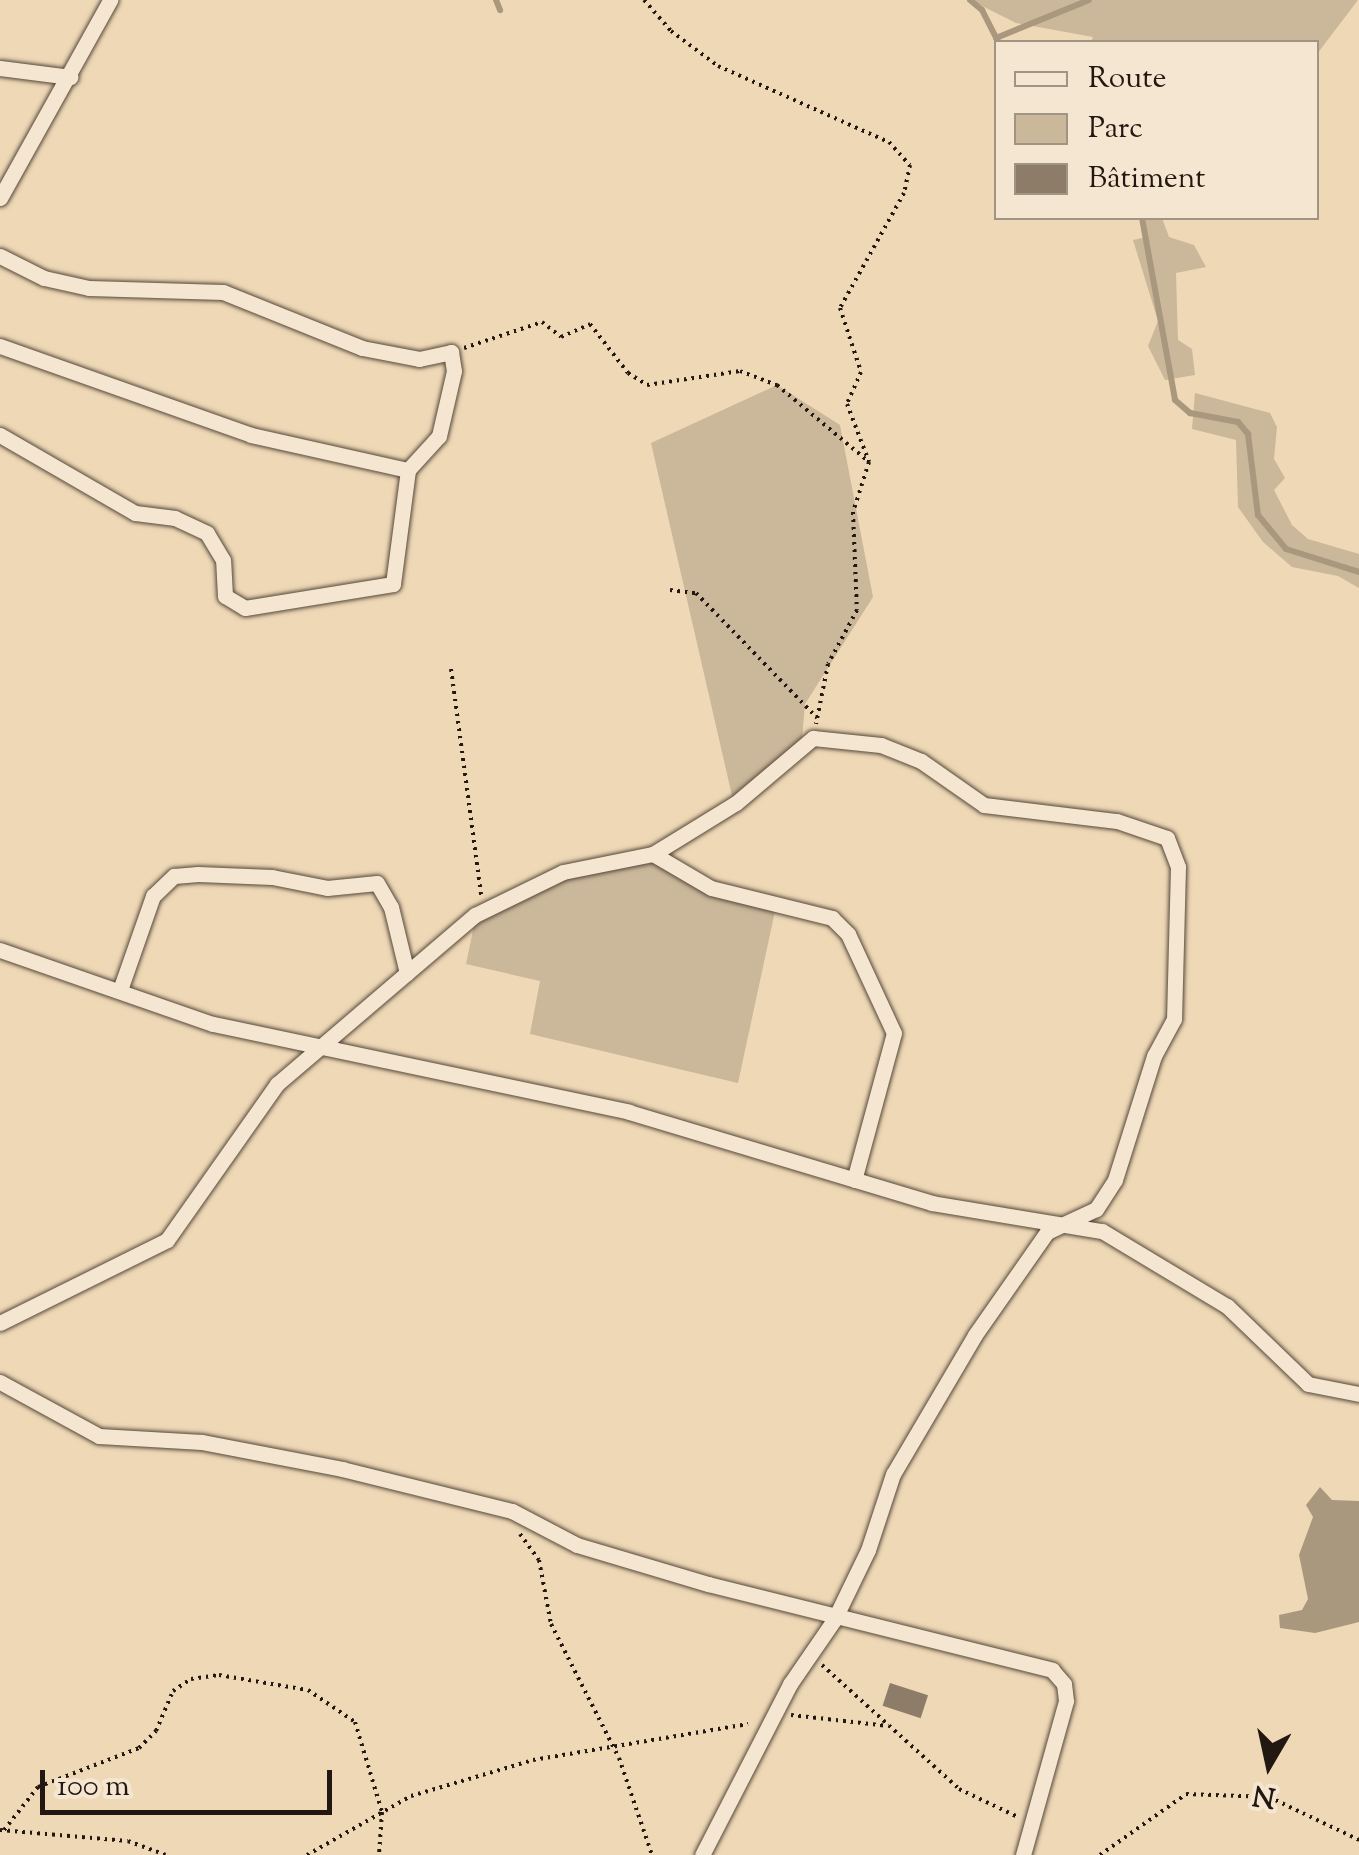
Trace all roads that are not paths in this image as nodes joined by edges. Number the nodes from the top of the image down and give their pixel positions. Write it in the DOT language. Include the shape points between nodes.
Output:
graph roads {
  1 [pos="110,0"];
  2 [pos="0,68"];
  3 [pos="70,78"];
  4 [pos="0,198"];
  5 [pos="0,256"];
  6 [pos="0,346"];
  7 [pos="0,435"];
  8 [pos="408,470"];
  9 [pos="653,854"];
  10 [pos="0,950"];
  11 [pos="406,973"];
  12 [pos="120,990"];
  13 [pos="321,1047"];
  14 [pos="854,1180"];
  15 [pos="1064,1222"];
  16 [pos="0,1322"];
  17 [pos="0,1382"];
  18 [pos="1359,1394"];
  19 [pos="834,1620"];
  20 [pos="702,1855"];
  21 [pos="1023,1855"];
  1 -- 3 [label="street"];
  2 -- 3 [label="street"];
  3 -- 4 [label="street"];
  5 -- 8 [label="street" via="44,278 89,288 222,292 308,332 409,358 451,352 445,421"];
  6 -- 8 [label="street" via="251,435"];
  7 -- 8 [label="street" via="136,513 175,518 208,534 224,560 224,596 246,608 393,584"];
  9 -- 11 [label="street" via="564,872 483,910"];
  9 -- 14 [label="street" via="711,888 778,901 842,924 894,1033"];
  9 -- 15 [label="street" via="736,803 813,738 881,745 920,761 984,806 1117,820 1154,831 1174,846 1179,886 1171,1029 1154,1056 1106,1197 1086,1217"];
  10 -- 12 [label="street"];
  11 -- 12 [label="street" via="391,907 377,883 327,888 272,877 198,874 174,876 153,896"];
  11 -- 13 [label="street"];
  12 -- 13 [label="street" via="213,1024"];
  13 -- 14 [label="street" via="629,1112"];
  13 -- 16 [label="street" via="277,1084 167,1240"];
  14 -- 15 [label="street" via="932,1203"];
  15 -- 18 [label="street" via="1136,1246 1186,1278 1228,1306 1308,1384"];
  15 -- 19 [label="street" via="1035,1247 893,1474 868,1550"];
  17 -- 19 [label="street" via="99,1436 202,1442 512,1511 577,1545"];
  19 -- 20 [label="street" via="773,1715"];
  19 -- 21 [label="street" via="1052,1670 1064,1684 1066,1701"];
}
